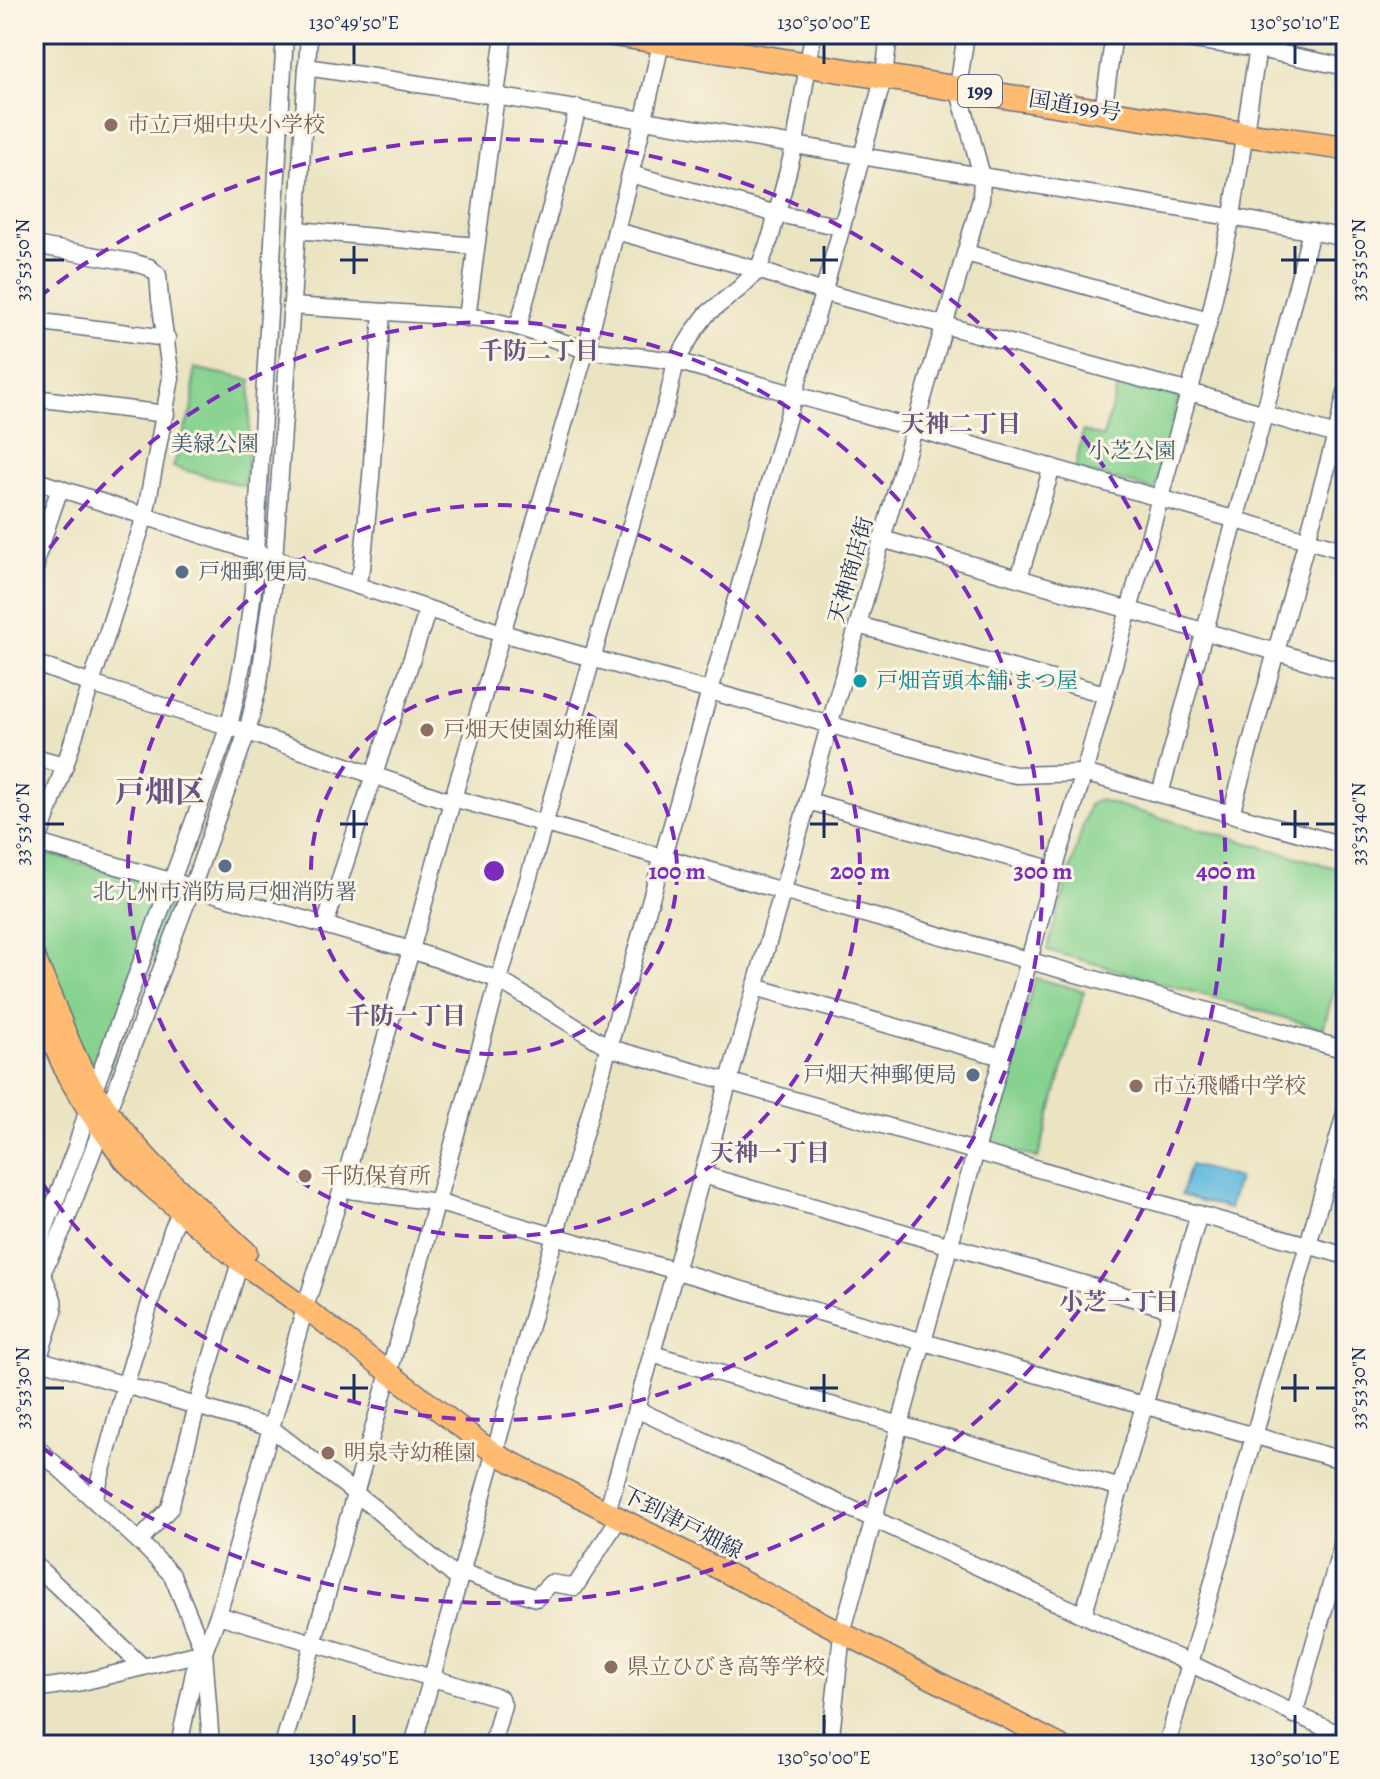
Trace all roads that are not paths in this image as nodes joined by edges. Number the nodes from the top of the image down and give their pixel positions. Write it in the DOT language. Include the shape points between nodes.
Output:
graph roads {
  1 [pos="285,34"];
  2 [pos="309,34"];
  3 [pos="504,34"];
  4 [pos="614,34"];
  5 [pos="813,34"];
  6 [pos="889,34"];
  7 [pos="966,34"];
  8 [pos="1114,34"];
  9 [pos="1150,34"];
  10 [pos="662,38"];
  11 [pos="1259,41"];
  12 [pos="807,65"];
  13 [pos="306,67"];
  14 [pos="1346,67"];
  15 [pos="884,76"];
  16 [pos="958,88"];
  17 [pos="496,95"];
  18 [pos="578,108"];
  19 [pos="1103,111"];
  20 [pos="644,119"];
  21 [pos="1244,134"];
  22 [pos="795,144"];
  23 [pos="1346,148"];
  24 [pos="862,156"];
  25 [pos="630,174"];
  26 [pos="982,176"];
  27 [pos="777,214"];
  28 [pos="1232,216"];
  29 [pos="842,227"];
  30 [pos="297,230"];
  31 [pos="616,231"];
  32 [pos="1311,231"];
  33 [pos="1346,238"];
  34 [pos="34,245"];
  35 [pos="476,246"];
  36 [pos="966,253"];
  37 [pos="758,270"];
  38 [pos="823,292"];
  39 [pos="291,306"];
  40 [pos="382,312"];
  41 [pos="467,318"];
  42 [pos="1209,320"];
  43 [pos="34,321"];
  44 [pos="944,326"];
  45 [pos="518,327"];
  46 [pos="167,338"];
  47 [pos="586,350"];
  48 [pos="676,361"];
  49 [pos="1190,392"];
  50 [pos="1346,393"];
  51 [pos="794,394"];
  52 [pos="34,398"];
  53 [pos="166,414"];
  54 [pos="1264,415"];
  55 [pos="914,428"];
  56 [pos="1341,437"];
  57 [pos="1052,467"];
  58 [pos="34,480"];
  59 [pos="60,488"];
  60 [pos="1160,498"];
  61 [pos="145,516"];
  62 [pos="1235,519"];
  63 [pos="882,539"];
  64 [pos="1307,540"];
  65 [pos="1346,551"];
  66 [pos="255,552"];
  67 [pos="36,555"];
  68 [pos="273,558"];
  69 [pos="1019,578"];
  70 [pos="34,580"];
  71 [pos="356,584"];
  72 [pos="428,609"];
  73 [pos="1129,609"];
  74 [pos="858,625"];
  75 [pos="1204,631"];
  76 [pos="502,633"];
  77 [pos="1275,652"];
  78 [pos="592,658"];
  79 [pos="34,663"];
  80 [pos="1346,672"];
  81 [pos="91,684"];
  82 [pos="711,691"];
  83 [pos="1105,694"];
  84 [pos="830,725"];
  85 [pos="229,726"];
  86 [pos="247,732"];
  87 [pos="34,757"];
  88 [pos="65,765"];
  89 [pos="1084,773"];
  90 [pos="374,775"];
  91 [pos="1160,794"];
  92 [pos="452,800"];
  93 [pos="808,801"];
  94 [pos="1231,814"];
  95 [pos="545,824"];
  96 [pos="36,842"];
  97 [pos="1346,846"];
  98 [pos="663,858"];
  99 [pos="1054,870"];
  100 [pos="171,882"];
  101 [pos="192,888"];
  102 [pos="783,891"];
  103 [pos="325,925"];
  104 [pos="411,950"];
  105 [pos="34,956"];
  106 [pos="1029,961"];
  107 [pos="499,980"];
  108 [pos="755,987"];
  109 [pos="36,1007"];
  110 [pos="610,1048"];
  111 [pos="1346,1050"];
  112 [pos="1002,1057"];
  113 [pos="729,1082"];
  114 [pos="94,1090"];
  115 [pos="1346,1110"];
  116 [pos="99,1116"];
  117 [pos="976,1151"];
  118 [pos="703,1175"];
  119 [pos="342,1189"];
  120 [pos="436,1202"];
  121 [pos="180,1212"];
  122 [pos="1199,1214"];
  123 [pos="555,1236"];
  124 [pos="1308,1245"];
  125 [pos="949,1246"];
  126 [pos="1346,1256"];
  127 [pos="34,1257"];
  128 [pos="240,1262"];
  129 [pos="675,1271"];
  130 [pos="38,1279"];
  131 [pos="305,1308"];
  132 [pos="1171,1309"];
  133 [pos="923,1341"];
  134 [pos="652,1354"];
  135 [pos="35,1363"];
  136 [pos="389,1373"];
  137 [pos="125,1386"];
  138 [pos="1143,1405"];
  139 [pos="197,1406"];
  140 [pos="636,1409"];
  141 [pos="900,1425"];
  142 [pos="271,1428"];
  143 [pos="1256,1436"];
  144 [pos="34,1445"];
  145 [pos="494,1453"];
  146 [pos="1346,1461"];
  147 [pos="1121,1488"];
  148 [pos="355,1494"];
  149 [pos="94,1500"];
  150 [pos="613,1515"];
  151 [pos="873,1520"];
  152 [pos="1346,1531"];
  153 [pos="139,1541"];
  154 [pos="34,1564"];
  155 [pos="460,1576"];
  156 [pos="218,1615"];
  157 [pos="1083,1615"];
  158 [pos="842,1633"];
  159 [pos="313,1644"];
  160 [pos="204,1652"];
  161 [pos="1191,1664"];
  162 [pos="143,1667"];
  163 [pos="432,1678"];
  164 [pos="34,1689"];
  165 [pos="1294,1715"];
  166 [pos="1346,1737"];
  167 [pos="179,1745"];
  168 [pos="211,1745"];
  169 [pos="283,1745"];
  170 [pos="413,1745"];
  171 [pos="492,1745"];
  172 [pos="830,1745"];
  173 [pos="1060,1745"];
  174 [pos="1167,1745"];
  1 -- 66 [label="street"];
  2 -- 13 [label="street"];
  3 -- 17 [label="street"];
  4 -- 10 [label="highway, 国道199号 / 199"];
  5 -- 12 [label="street"];
  6 -- 15 [label="street"];
  7 -- 16 [label="street"];
  8 -- 19 [label="street"];
  9 -- 11 [label="street"];
  10 -- 12 [label="highway, 国道199号 / 199"];
  10 -- 20 [label="street"];
  11 -- 14 [label="street"];
  11 -- 21 [label="street"];
  12 -- 15 [label="highway, 国道199号 / 199"];
  12 -- 22 [label="street"];
  13 -- 17 [label="street"];
  13 -- 30 [label="street"];
  15 -- 16 [label="highway, 国道199号 / 199"];
  15 -- 24 [label="street"];
  16 -- 19 [label="highway, 国道199号 / 199"];
  16 -- 26 [label="street"];
  17 -- 18 [label="street"];
  17 -- 35 [label="street"];
  18 -- 20 [label="street"];
  18 -- 45 [label="street"];
  19 -- 21 [label="highway, 国道199号 / 199"];
  20 -- 22 [label="street"];
  20 -- 25 [label="street"];
  21 -- 23 [label="highway, 国道199号 / 199"];
  21 -- 28 [label="street"];
  22 -- 24 [label="street"];
  22 -- 27 [label="street"];
  24 -- 26 [label="street"];
  24 -- 29 [label="street"];
  25 -- 27 [label="street"];
  25 -- 31 [label="street"];
  26 -- 28 [label="street"];
  26 -- 36 [label="street, 天神商店街"];
  27 -- 29 [label="street"];
  27 -- 37 [label="street"];
  28 -- 32 [label="street"];
  28 -- 42 [label="street"];
  29 -- 38 [label="street"];
  30 -- 35 [label="street"];
  30 -- 39 [label="street"];
  31 -- 37 [label="street"];
  31 -- 47 [label="street"];
  32 -- 33 [label="street"];
  32 -- 54 [label="street"];
  34 -- 46 [label="street" via="149,267 158,275"];
  35 -- 41 [label="street"];
  36 -- 42 [label="street"];
  36 -- 44 [label="street, 天神商店街"];
  37 -- 38 [label="street"];
  37 -- 48 [label="street" via="707,314"];
  38 -- 44 [label="street"];
  38 -- 51 [label="street"];
  39 -- 40 [label="street"];
  39 -- 68 [label="street"];
  40 -- 41 [label="street"];
  40 -- 71 [label="street" via="371,477"];
  41 -- 45 [label="street"];
  42 -- 49 [label="street"];
  43 -- 46 [label="street"];
  44 -- 49 [label="street"];
  44 -- 55 [label="street, 天神商店街"];
  45 -- 47 [label="street"];
  46 -- 53 [label="street" via="171,378"];
  47 -- 48 [label="street"];
  47 -- 76 [label="street"];
  48 -- 51 [label="street"];
  48 -- 78 [label="street"];
  49 -- 54 [label="street"];
  49 -- 60 [label="street"];
  50 -- 56 [label="street"];
  51 -- 55 [label="street"];
  51 -- 82 [label="street"];
  52 -- 53 [label="street"];
  53 -- 61 [label="street"];
  54 -- 56 [label="street"];
  54 -- 62 [label="street"];
  55 -- 57 [label="street"];
  55 -- 63 [label="street, 天神商店街"];
  56 -- 64 [label="street"];
  57 -- 60 [label="street"];
  57 -- 69 [label="street"];
  58 -- 59 [label="street"];
  59 -- 61 [label="street"];
  59 -- 67 [label="street"];
  60 -- 62 [label="street"];
  60 -- 73 [label="street"];
  61 -- 66 [label="street"];
  61 -- 81 [label="street"];
  62 -- 64 [label="street"];
  62 -- 75 [label="street"];
  63 -- 69 [label="street"];
  63 -- 74 [label="street, 天神商店街"];
  64 -- 65 [label="street"];
  64 -- 77 [label="street"];
  66 -- 68 [label="street"];
  66 -- 85 [label="street" via="249,631"];
  67 -- 70 [label="street"];
  68 -- 71 [label="street"];
  68 -- 86 [label="street" via="267,633"];
  69 -- 73 [label="street"];
  71 -- 72 [label="street"];
  72 -- 76 [label="street"];
  72 -- 90 [label="street"];
  73 -- 75 [label="street"];
  73 -- 83 [label="street"];
  74 -- 83 [label="street"];
  74 -- 84 [label="street, 天神商店街"];
  75 -- 77 [label="street"];
  75 -- 91 [label="street"];
  76 -- 78 [label="street"];
  76 -- 92 [label="street"];
  77 -- 80 [label="street"];
  77 -- 94 [label="street"];
  78 -- 82 [label="street"];
  78 -- 95 [label="street"];
  79 -- 81 [label="street"];
  81 -- 85 [label="street"];
  81 -- 88 [label="street"];
  82 -- 84 [label="street"];
  82 -- 98 [label="street"];
  83 -- 89 [label="street"];
  84 -- 89 [label="street" via="1016,775"];
  84 -- 93 [label="street, 天神商店街"];
  85 -- 86 [label="street"];
  85 -- 100 [label="street"];
  86 -- 90 [label="street"];
  86 -- 101 [label="street"];
  87 -- 88 [label="street"];
  88 -- 96 [label="street"];
  89 -- 91 [label="street"];
  89 -- 99 [label="street"];
  90 -- 92 [label="street"];
  90 -- 103 [label="street"];
  91 -- 94 [label="street"];
  92 -- 95 [label="street"];
  92 -- 104 [label="street"];
  93 -- 99 [label="street"];
  93 -- 102 [label="street, 天神商店街"];
  94 -- 97 [label="street"];
  95 -- 98 [label="street"];
  95 -- 107 [label="street"];
  96 -- 100 [label="street"];
  98 -- 102 [label="street"];
  98 -- 110 [label="street"];
  99 -- 106 [label="street"];
  100 -- 101 [label="street"];
  100 -- 114 [label="street"];
  101 -- 103 [label="street"];
  101 -- 116 [label="street"];
  102 -- 106 [label="street"];
  102 -- 108 [label="street, 天神商店街"];
  103 -- 104 [label="street"];
  104 -- 107 [label="street"];
  104 -- 119 [label="street"];
  105 -- 114 [label="main road, 下到津戸畑線"];
  106 -- 111 [label="street"];
  106 -- 112 [label="street"];
  107 -- 110 [label="street"];
  107 -- 120 [label="street"];
  108 -- 112 [label="street"];
  108 -- 113 [label="street, 天神商店街"];
  109 -- 116 [label="main road, 下到津戸畑線" via="67,1075"];
  110 -- 113 [label="street"];
  110 -- 123 [label="street"];
  112 -- 117 [label="street"];
  113 -- 117 [label="street"];
  113 -- 118 [label="street, 天神商店街"];
  114 -- 116 [label="main road, 下到津戸畑線"];
  115 -- 124 [label="street"];
  116 -- 121 [label="main road, 下到津戸畑線" via="124,1160"];
  116 -- 127 [label="street" via="76,1147"];
  116 -- 130 [label="street" via="64,1227"];
  116 -- 131 [label="main road, 下到津戸畑線"];
  117 -- 122 [label="street"];
  117 -- 125 [label="street"];
  118 -- 125 [label="street"];
  118 -- 129 [label="street, 天神商店街"];
  119 -- 120 [label="street"];
  119 -- 131 [label="street"];
  120 -- 123 [label="street"];
  120 -- 136 [label="street"];
  121 -- 128 [label="main road, 下到津戸畑線"];
  121 -- 137 [label="street"];
  122 -- 124 [label="street"];
  122 -- 132 [label="street"];
  123 -- 129 [label="street"];
  123 -- 145 [label="street"];
  124 -- 126 [label="street"];
  124 -- 143 [label="street"];
  125 -- 132 [label="street"];
  125 -- 133 [label="street"];
  128 -- 131 [label="main road, 下到津戸畑線"];
  128 -- 139 [label="street"];
  129 -- 133 [label="street"];
  129 -- 134 [label="street, 天神商店街"];
  130 -- 135 [label="street" via="53,1299 54,1311"];
  131 -- 136 [label="main road, 下到津戸畑線"];
  131 -- 142 [label="street"];
  132 -- 138 [label="street"];
  133 -- 138 [label="street"];
  133 -- 141 [label="street"];
  134 -- 140 [label="street, 天神商店街"];
  134 -- 141 [label="street"];
  135 -- 137 [label="street"];
  136 -- 145 [label="main road, 下到津戸畑線"];
  136 -- 148 [label="street"];
  137 -- 139 [label="street"];
  137 -- 149 [label="street"];
  138 -- 143 [label="street"];
  138 -- 147 [label="street"];
  139 -- 142 [label="street"];
  139 -- 153 [label="street" via="170,1508"];
  140 -- 150 [label="street, 天神商店街"];
  140 -- 151 [label="street"];
  141 -- 147 [label="street"];
  141 -- 151 [label="street"];
  142 -- 148 [label="street"];
  142 -- 156 [label="street"];
  143 -- 146 [label="street"];
  143 -- 161 [label="street"];
  144 -- 149 [label="street"];
  145 -- 150 [label="main road, 下到津戸畑線"];
  145 -- 155 [label="street"];
  147 -- 157 [label="street"];
  148 -- 155 [label="street"];
  148 -- 159 [label="street"];
  149 -- 153 [label="street"];
  150 -- 155 [label="street, 天神商店街" via="575,1587 551,1583 536,1598"];
  150 -- 158 [label="main road, 下到津戸畑線"];
  151 -- 157 [label="street"];
  151 -- 158 [label="street"];
  152 -- 165 [label="street"];
  153 -- 160 [label="street" via="172,1575"];
  154 -- 162 [label="street"];
  155 -- 163 [label="street"];
  156 -- 159 [label="street"];
  156 -- 160 [label="street"];
  157 -- 161 [label="street"];
  158 -- 172 [label="street"];
  158 -- 173 [label="main road, 下到津戸畑線"];
  159 -- 163 [label="street"];
  159 -- 169 [label="street"];
  160 -- 162 [label="street"];
  160 -- 167 [label="street" via="195,1668"];
  160 -- 168 [label="street"];
  161 -- 165 [label="street"];
  161 -- 174 [label="street"];
  162 -- 164 [label="street"];
  163 -- 170 [label="street"];
  163 -- 171 [label="street" via="500,1698 503,1705"];
  165 -- 166 [label="street"];
}
